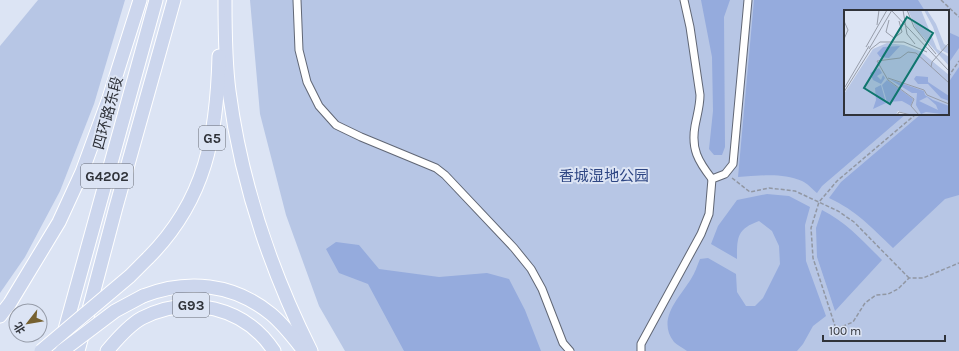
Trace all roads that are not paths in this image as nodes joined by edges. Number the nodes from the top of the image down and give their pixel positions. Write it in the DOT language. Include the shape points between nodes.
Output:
graph roads {
  1 [pos="140,0"];
  2 [pos="156,0"];
  3 [pos="174,0"];
  4 [pos="220,0"];
  5 [pos="225,0"];
  6 [pos="297,0"];
  7 [pos="684,0"];
  8 [pos="748,0"];
  9 [pos="712,179"];
  10 [pos="0,316"];
  11 [pos="41,351"];
  12 [pos="61,351"];
  13 [pos="78,351"];
  14 [pos="107,351"];
  15 [pos="274,351"];
  16 [pos="304,351"];
  17 [pos="311,351"];
  18 [pos="570,351"];
  19 [pos="641,351"];
  1 -- 10 [label="highway" via="82,172 59,222"];
  2 -- 12 [label="highway, 四环路东段 / G4202"];
  3 -- 13 [label="highway, G4202"];
  4 -- 11 [label="highway, G5, bridge" via="218,90 213,131 207,159 184,213 163,243 130,276"];
  5 -- 17 [label="highway" via="229,90 248,190 269,254"];
  6 -- 18 [label="street" via="299,50 307,82 319,106 336,125 436,168 445,175 531,269 542,289 563,343"];
  7 -- 9 [label="street" via="700,95 694,146 703,168"];
  8 -- 9 [label="street" via="733,164 725,174"];
  9 -- 19 [label="street" via="708,214 700,234 641,344"];
  12 -- 16 [label="highway, bridge" via="115,311 143,296 171,287 190,285 225,290 254,302 271,314"];
  14 -- 15 [label="highway, G93" via="141,318 158,311 187,305 205,306 230,313 254,329"];
}
